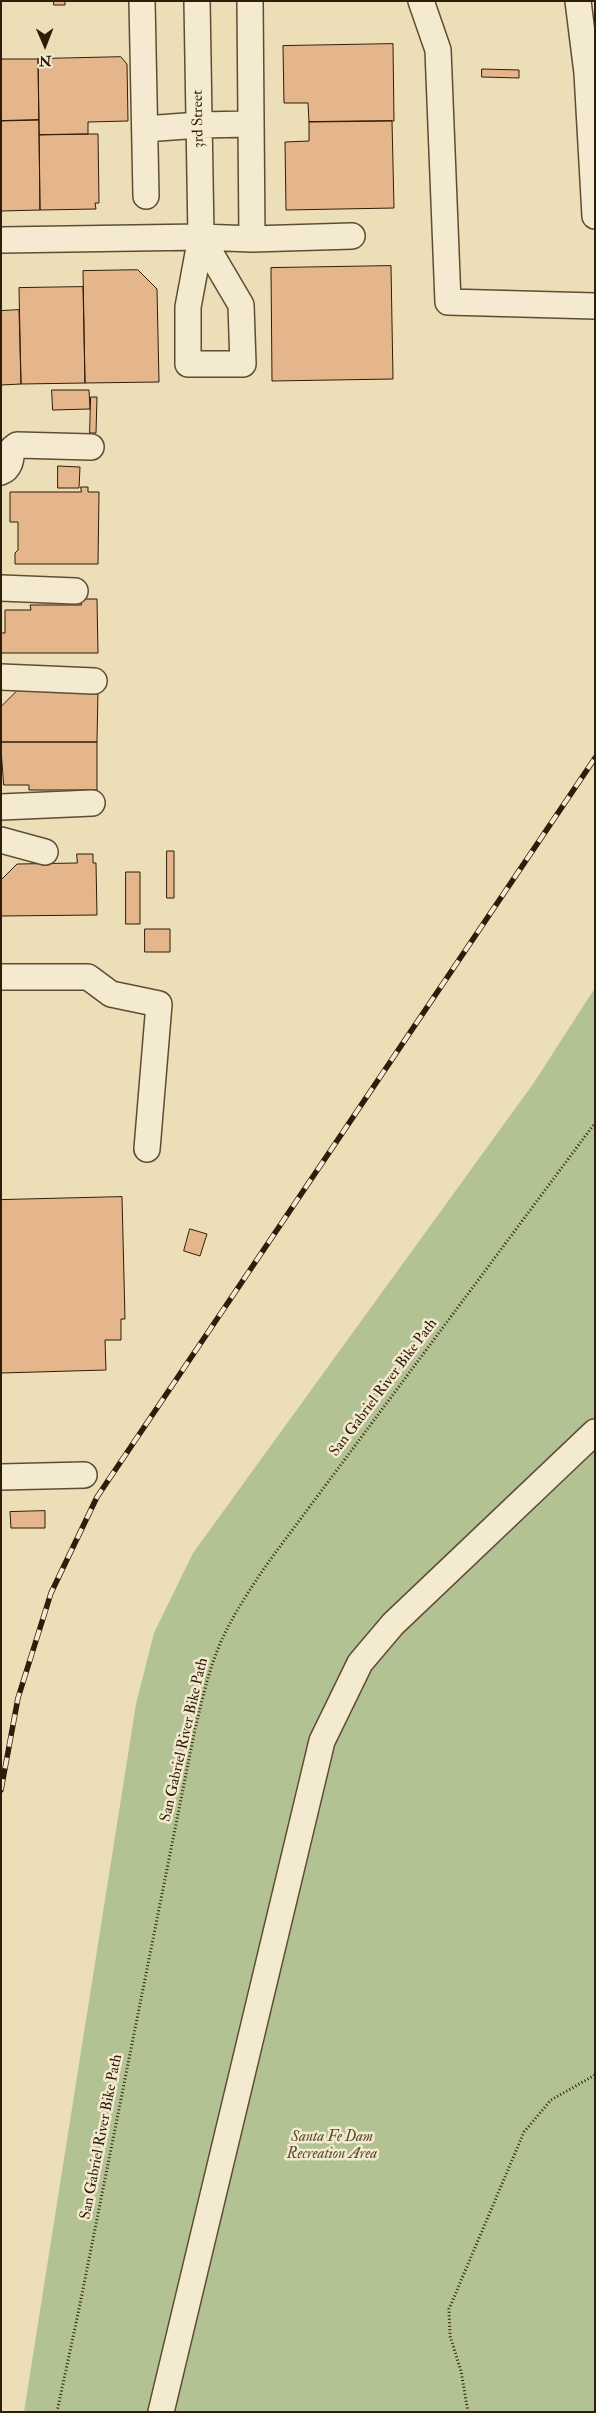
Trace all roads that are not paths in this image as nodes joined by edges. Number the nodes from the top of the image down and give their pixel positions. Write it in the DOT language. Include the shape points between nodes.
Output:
graph roads {
  1 [pos="142,1"];
  2 [pos="197,1"];
  3 [pos="250,1"];
  4 [pos="421,1"];
  5 [pos="578,1"];
  6 [pos="251,124"];
  7 [pos="199,125"];
  8 [pos="145,129"];
  9 [pos="146,196"];
  10 [pos="595,216"];
  11 [pos="352,236"];
  12 [pos="201,237"];
  13 [pos="252,239"];
  14 [pos="1,240"];
  15 [pos="595,306"];
  16 [pos="91,447"];
  17 [pos="1,472"];
  18 [pos="1,588"];
  19 [pos="75,591"];
  20 [pos="1,677"];
  21 [pos="94,681"];
  22 [pos="92,803"];
  23 [pos="1,807"];
  24 [pos="1,840"];
  25 [pos="44,852"];
  26 [pos="1,977"];
  27 [pos="147,1149"];
  28 [pos="595,1432"];
  29 [pos="84,1475"];
  30 [pos="1,1477"];
  31 [pos="161,2412"];
  1 -- 8 [label="street"];
  2 -- 7 [label="street, 3rd Street"];
  3 -- 6 [label="street"];
  4 -- 15 [label="street" via="438,50 448,302"];
  5 -- 10 [label="street" via="587,73"];
  6 -- 7 [label="street"];
  6 -- 13 [label="street"];
  7 -- 8 [label="street"];
  7 -- 12 [label="street, 3rd Street"];
  8 -- 9 [label="street"];
  11 -- 13 [label="street"];
  12 -- 12 [label="street, 3rd Street" via="188,307 188,364 243,364 241,305"];
  12 -- 13 [label="street"];
  12 -- 14 [label="street"];
  16 -- 17 [label="street" via="17,445 12,449 6,470"];
  18 -- 19 [label="street"];
  20 -- 21 [label="street"];
  22 -- 23 [label="street"];
  24 -- 25 [label="street"];
  26 -- 27 [label="street" via="88,977 111,994 159,1004"];
  28 -- 31 [label="street" via="393,1624 360,1663 322,1741"];
  29 -- 30 [label="street"];
}
